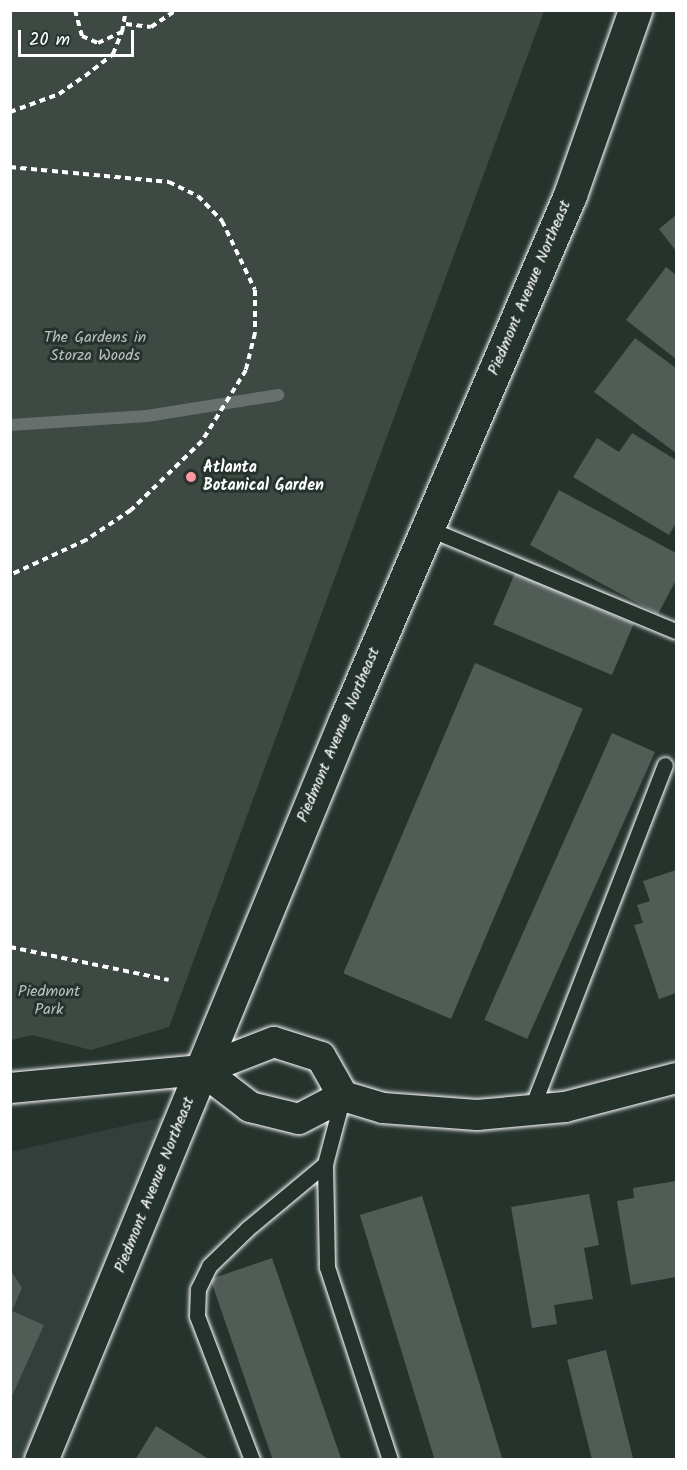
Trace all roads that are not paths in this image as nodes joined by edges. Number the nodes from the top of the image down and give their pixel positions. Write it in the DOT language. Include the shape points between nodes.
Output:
graph roads {
  1 [pos="635,10"];
  2 [pos="427,528"];
  3 [pos="676,631"];
  4 [pos="665,765"];
  5 [pos="202,1070"];
  6 [pos="676,1078"];
  7 [pos="10,1088"];
  8 [pos="343,1096"];
  9 [pos="531,1110"];
  10 [pos="325,1164"];
  11 [pos="56,1426"];
  12 [pos="34,1460"];
  13 [pos="41,1460"];
  14 [pos="252,1460"];
  15 [pos="390,1460"];
  1 -- 2 [label="main road, Piedmont Avenue Northeast" via="570,195"];
  2 -- 3 [label="lane"];
  2 -- 5 [label="main road, Piedmont Avenue Northeast"];
  4 -- 9 [label="lane"];
  5 -- 7 [label="street"];
  5 -- 8 [label="street" via="252,1108 298,1119"];
  5 -- 8 [label="street" via="274,1042 321,1058"];
  5 -- 11 [label="main road, Piedmont Avenue Northeast"];
  6 -- 9 [label="street" via="565,1107"];
  8 -- 9 [label="street" via="383,1108 477,1115"];
  8 -- 10 [label="lane"];
  10 -- 14 [label="lane" via="239,1236 210,1266 198,1289 197,1316"];
  10 -- 15 [label="lane" via="327,1267"];
  11 -- 12 [label="street"];
  11 -- 13 [label="main road, Piedmont Avenue Northeast"];
}
